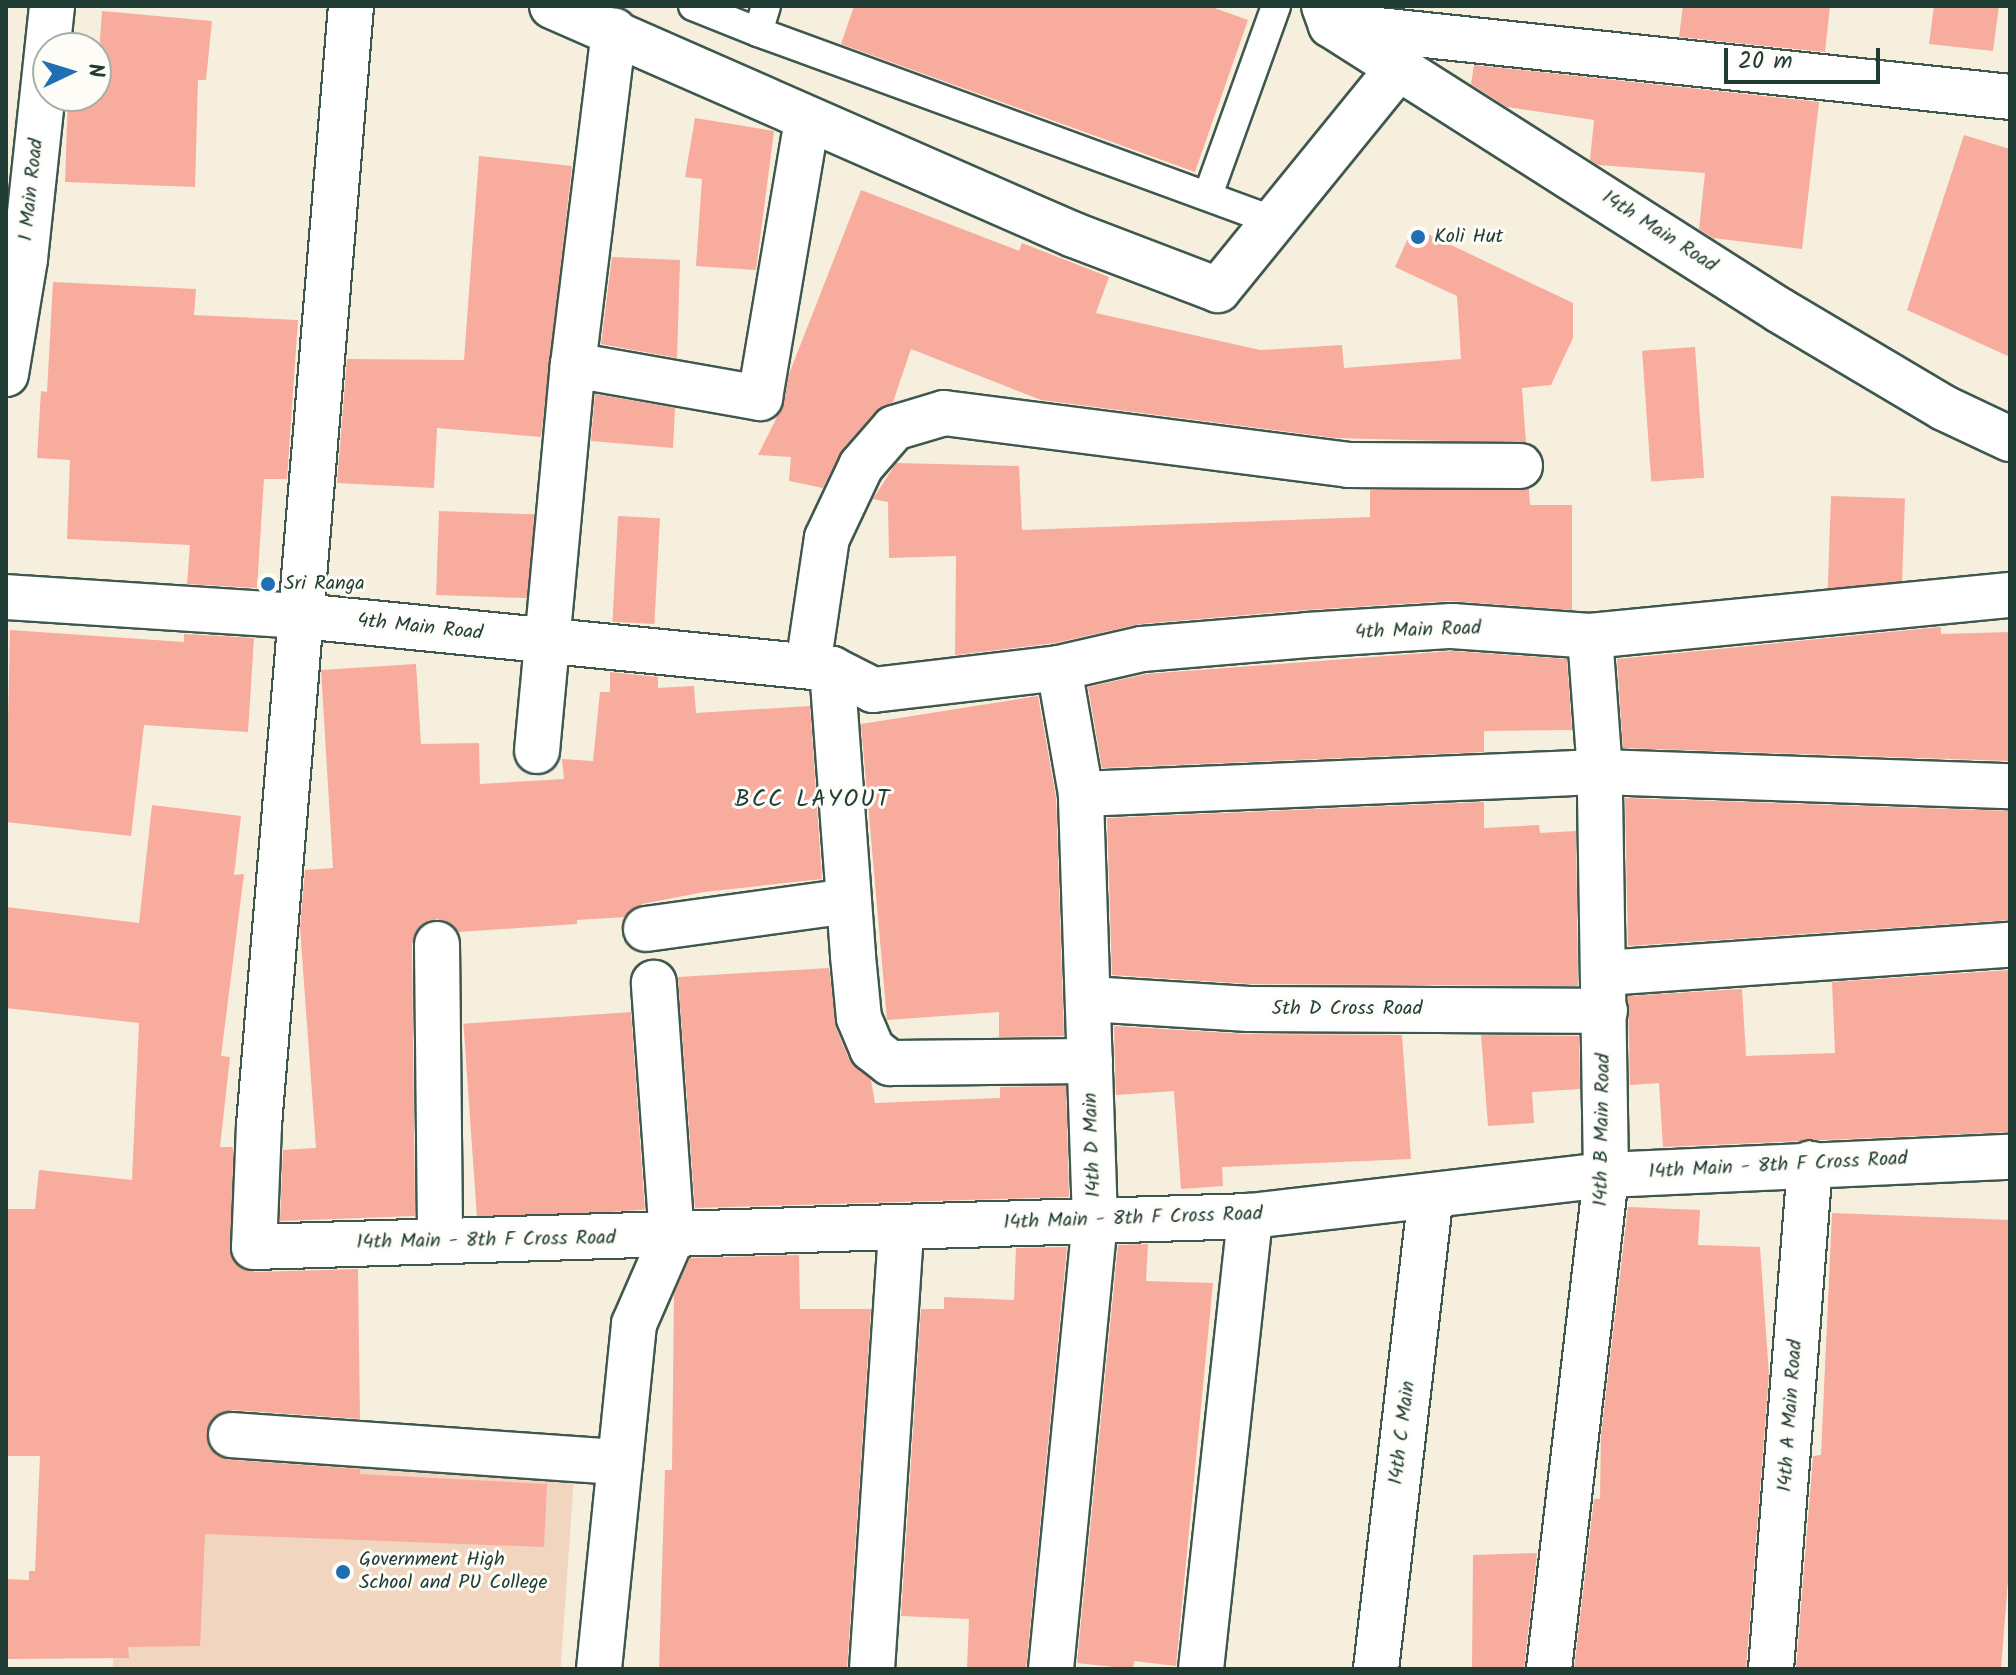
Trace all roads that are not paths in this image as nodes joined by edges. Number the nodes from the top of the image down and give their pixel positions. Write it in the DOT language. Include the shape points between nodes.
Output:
graph roads {
  1 [pos="52,6"];
  2 [pos="351,6"];
  3 [pos="552,6"];
  4 [pos="693,6"];
  5 [pos="1276,6"];
  6 [pos="1327,15"];
  7 [pos="762,19"];
  8 [pos="614,31"];
  9 [pos="1401,65"];
  10 [pos="2010,97"];
  11 [pos="807,119"];
  12 [pos="1208,195"];
  13 [pos="1277,222"];
  14 [pos="15,257"];
  15 [pos="573,365"];
  16 [pos="6,374"];
  17 [pos="2010,439"];
  18 [pos="1520,466"];
  19 [pos="2010,595"];
  20 [pos="6,597"];
  21 [pos="302,616"];
  22 [pos="1590,636"];
  23 [pos="547,641"];
  24 [pos="820,667"];
  25 [pos="1059,668"];
  26 [pos="537,751"];
  27 [pos="1600,772"];
  28 [pos="2010,786"];
  29 [pos="1081,794"];
  30 [pos="848,901"];
  31 [pos="646,929"];
  32 [pos="437,944"];
  33 [pos="2010,945"];
  34 [pos="654,983"];
  35 [pos="1605,992"];
  36 [pos="1089,999"];
  37 [pos="1090,1061"];
  38 [pos="2010,1157"];
  39 [pos="1810,1164"];
  40 [pos="1606,1175"];
  41 [pos="1431,1197"];
  42 [pos="1250,1216"];
  43 [pos="1095,1221"];
  44 [pos="901,1230"];
  45 [pos="672,1237"];
  46 [pos="440,1241"];
  47 [pos="231,1435"];
  48 [pos="620,1462"];
  49 [pos="599,1669"];
  50 [pos="872,1669"];
  51 [pos="1051,1669"];
  52 [pos="1201,1669"];
  53 [pos="1376,1669"];
  54 [pos="1549,1669"];
  55 [pos="1771,1669"];
  1 -- 14 [label="street, 1 Main Road"];
  2 -- 21 [label="street"];
  3 -- 8 [label="street"];
  4 -- 7 [label="lane"];
  5 -- 12 [label="lane"];
  6 -- 9 [label="street, 14th Main Road"];
  6 -- 10 [label="street"];
  7 -- 12 [label="lane"];
  8 -- 11 [label="street"];
  8 -- 15 [label="street"];
  9 -- 13 [label="street"];
  9 -- 17 [label="street, 14th Main Road" via="1779,310 1944,408"];
  11 -- 13 [label="street" via="1074,235 1218,290"];
  11 -- 15 [label="street" via="760,398"];
  12 -- 13 [label="lane"];
  14 -- 16 [label="street, 1 Main Road"];
  15 -- 23 [label="street"];
  18 -- 24 [label="street" via="1348,465 944,413 894,428 861,466 827,538"];
  19 -- 22 [label="street, 4th Main Road"];
  20 -- 21 [label="street, 4th Main Road"];
  21 -- 23 [label="street, 4th Main Road"];
  21 -- 46 [label="street, 14th Main - 8th F Cross Road" via="254,1247"];
  22 -- 25 [label="street, 4th Main Road" via="1452,626 1142,649"];
  22 -- 27 [label="street, 14th B Main Road"];
  23 -- 24 [label="street, 4th Main Road"];
  23 -- 26 [label="street"];
  24 -- 25 [label="street, 4th Main Road" via="873,690"];
  24 -- 30 [label="street"];
  25 -- 29 [label="street, 14th D Main"];
  27 -- 28 [label="street"];
  27 -- 29 [label="street"];
  27 -- 35 [label="street, 14th B Main Road"];
  29 -- 36 [label="street, 14th D Main"];
  30 -- 31 [label="street"];
  30 -- 37 [label="street" via="859,1018 872,1049 890,1063"];
  32 -- 46 [label="street"];
  33 -- 35 [label="street, 5th D Cross Road"];
  34 -- 45 [label="street"];
  35 -- 36 [label="street, 5th D Cross Road" via="1249,1009"];
  35 -- 40 [label="street, 14th B Main Road"];
  36 -- 37 [label="street, 14th D Main"];
  37 -- 43 [label="street, 14th D Main"];
  38 -- 39 [label="street, 14th Main - 8th F Cross Road"];
  39 -- 40 [label="street, 14th Main - 8th F Cross Road"];
  39 -- 55 [label="street, 14th A Main Road"];
  40 -- 41 [label="street, 14th Main - 8th F Cross Road"];
  40 -- 54 [label="street, 14th B Main Road"];
  41 -- 42 [label="street, 14th Main - 8th F Cross Road"];
  41 -- 53 [label="street, 14th C Main"];
  42 -- 43 [label="street, 14th Main - 8th F Cross Road"];
  42 -- 52 [label="street"];
  43 -- 44 [label="street, 14th Main - 8th F Cross Road"];
  43 -- 51 [label="street, 14th D Main"];
  44 -- 45 [label="street, 14th Main - 8th F Cross Road"];
  44 -- 50 [label="street"];
  45 -- 46 [label="street, 14th Main - 8th F Cross Road"];
  45 -- 48 [label="street" via="634,1324"];
  47 -- 48 [label="street"];
  48 -- 49 [label="street"];
}
